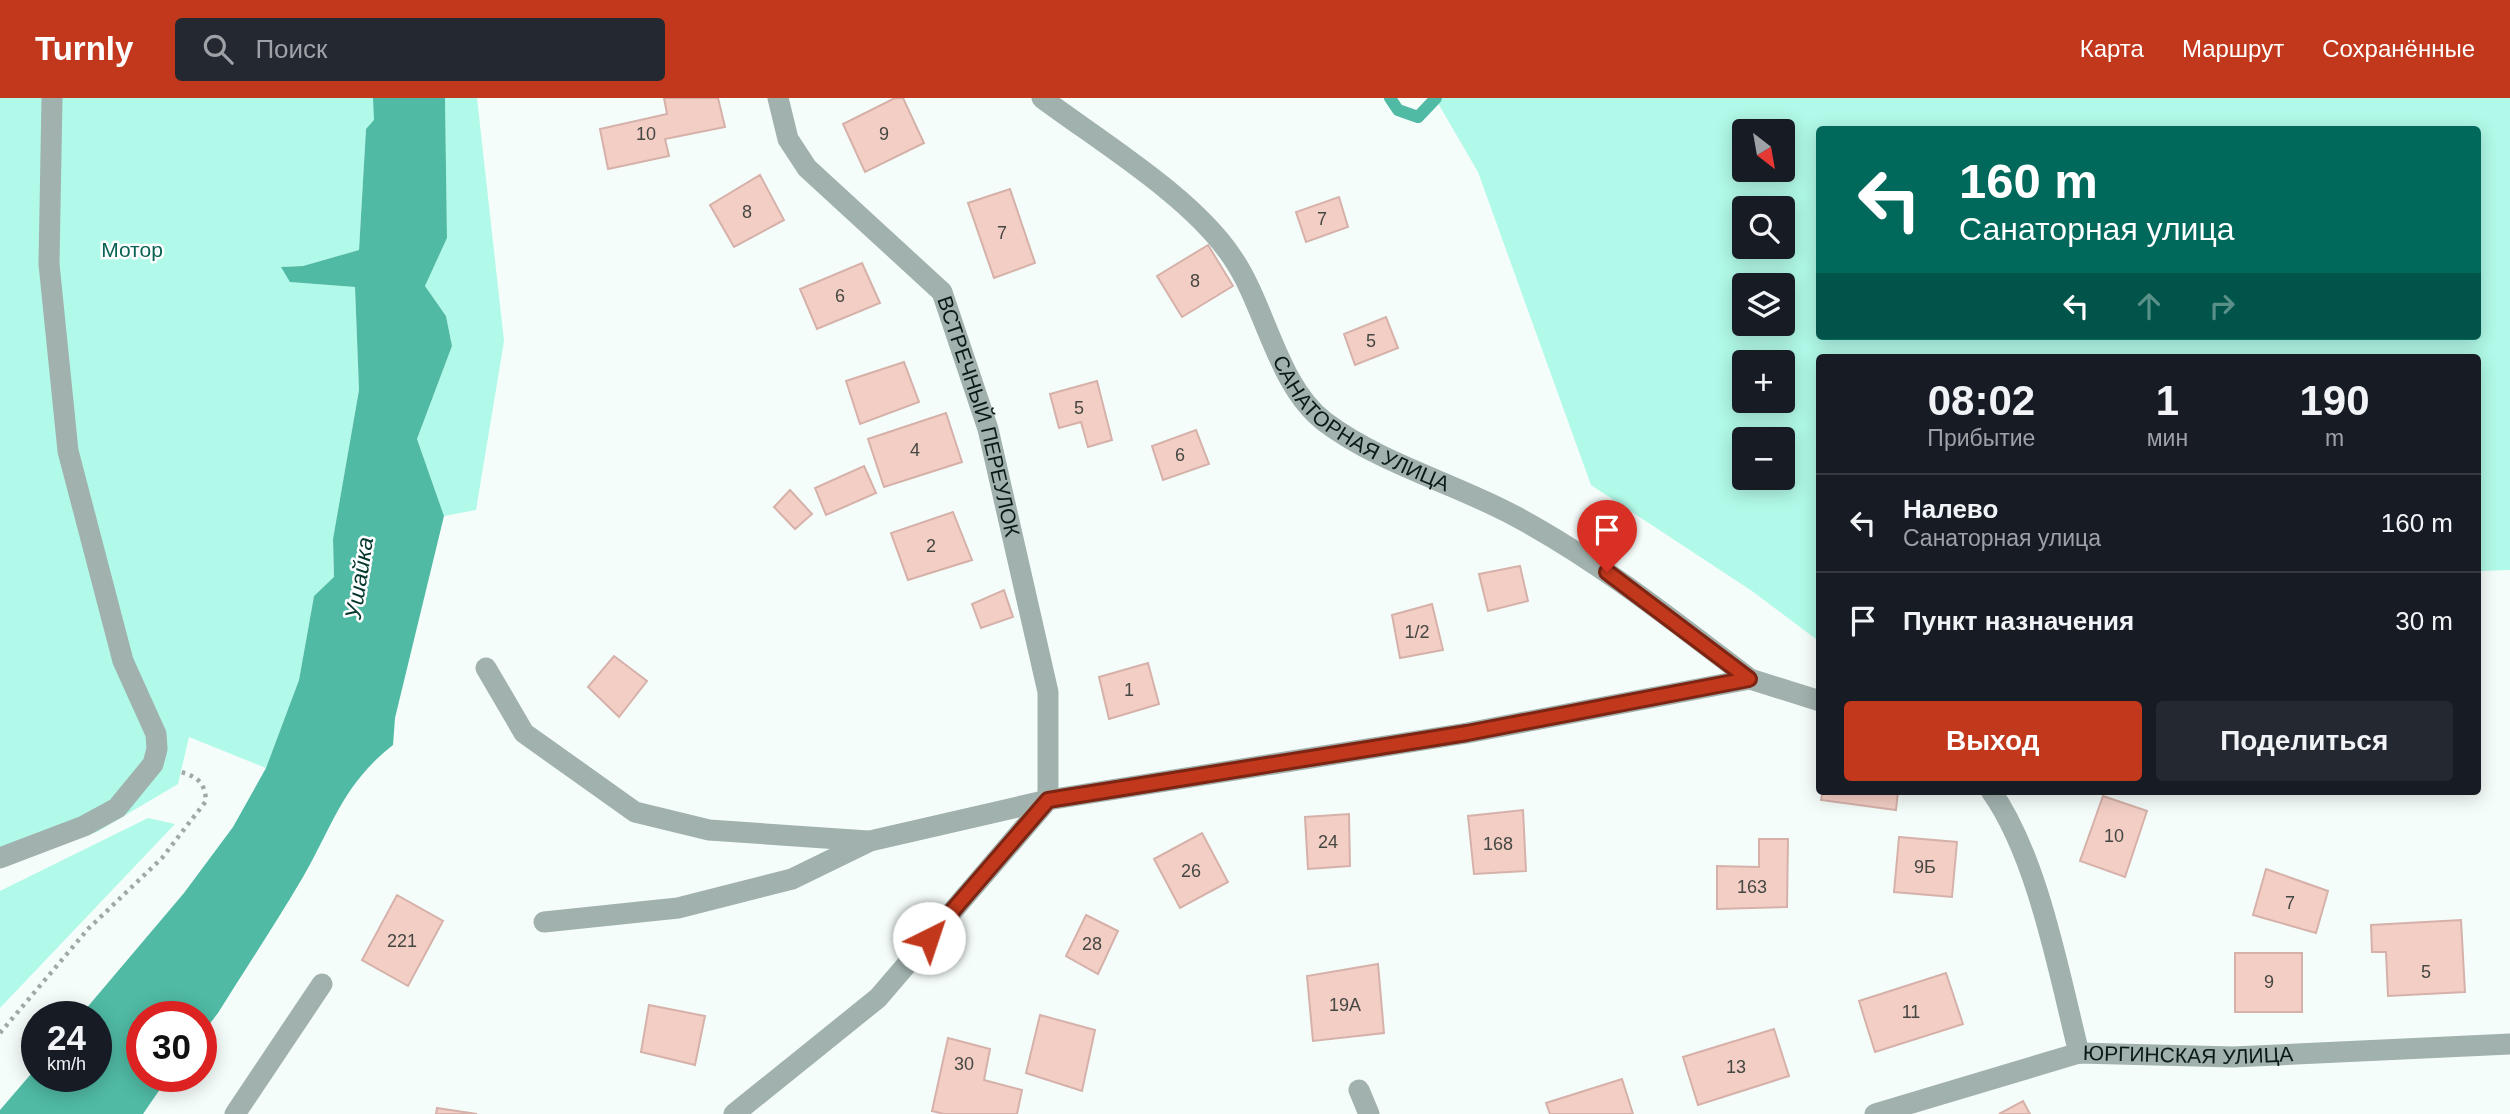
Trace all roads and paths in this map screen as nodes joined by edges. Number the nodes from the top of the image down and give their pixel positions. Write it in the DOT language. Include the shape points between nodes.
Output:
graph roads {
  1 [pos="52,98"];
  2 [pos="778,98"];
  3 [pos="1042,98"];
  4 [pos="486,668"];
  5 [pos="1749,679"];
  6 [pos="1816,700"];
  7 [pos="153,764"];
  8 [pos="1994,795"];
  9 [pos="1048,800"];
  10 [pos="870,841"];
  11 [pos="0,858"];
  12 [pos="544,922"];
  13 [pos="322,984"];
  14 [pos="0,1033"];
  15 [pos="2510,1044"];
  16 [pos="2079,1053"];
  17 [pos="1359,1090"];
  18 [pos="235,1114"];
  19 [pos="733,1114"];
  20 [pos="1369,1114"];
  21 [pos="1875,1114"];
  1 -- 7 [label="street" via="49,264 68,451 123,661 156,734"];
  2 -- 9 [label="street, ВСТРЕЧНЫЙ ПЕРЕУЛОК" via="788,139 807,168 942,292 988,429 1048,692"];
  3 -- 5 [label="street, САНАТОРНАЯ УЛИЦА" via="1205,225 1233,258 1300,397 1324,421 1353,440 1515,516 1630,586"];
  4 -- 10 [label="street" via="524,733 635,812 709,830"];
  5 -- 6 [label="street"];
  5 -- 9 [label="street" via="1467,733"];
  7 -- 11 [label="street" via="117,808 84,826"];
  7 -- 14 [label="path" via="197,777 206,801 162,858 88,929"];
  8 -- 16 [label="street" via="2007,813 2041,906"];
  9 -- 10 [label="street"];
  9 -- 19 [label="street" via="878,998"];
  10 -- 12 [label="street" via="792,879 678,908"];
  13 -- 18 [label="street"];
  15 -- 16 [label="street, ЮРГИНСКАЯ УЛИЦА" via="2233,1057"];
  16 -- 21 [label="street, ЮРГИНСКАЯ УЛИЦА"];
  17 -- 20 [label="street"];
}
